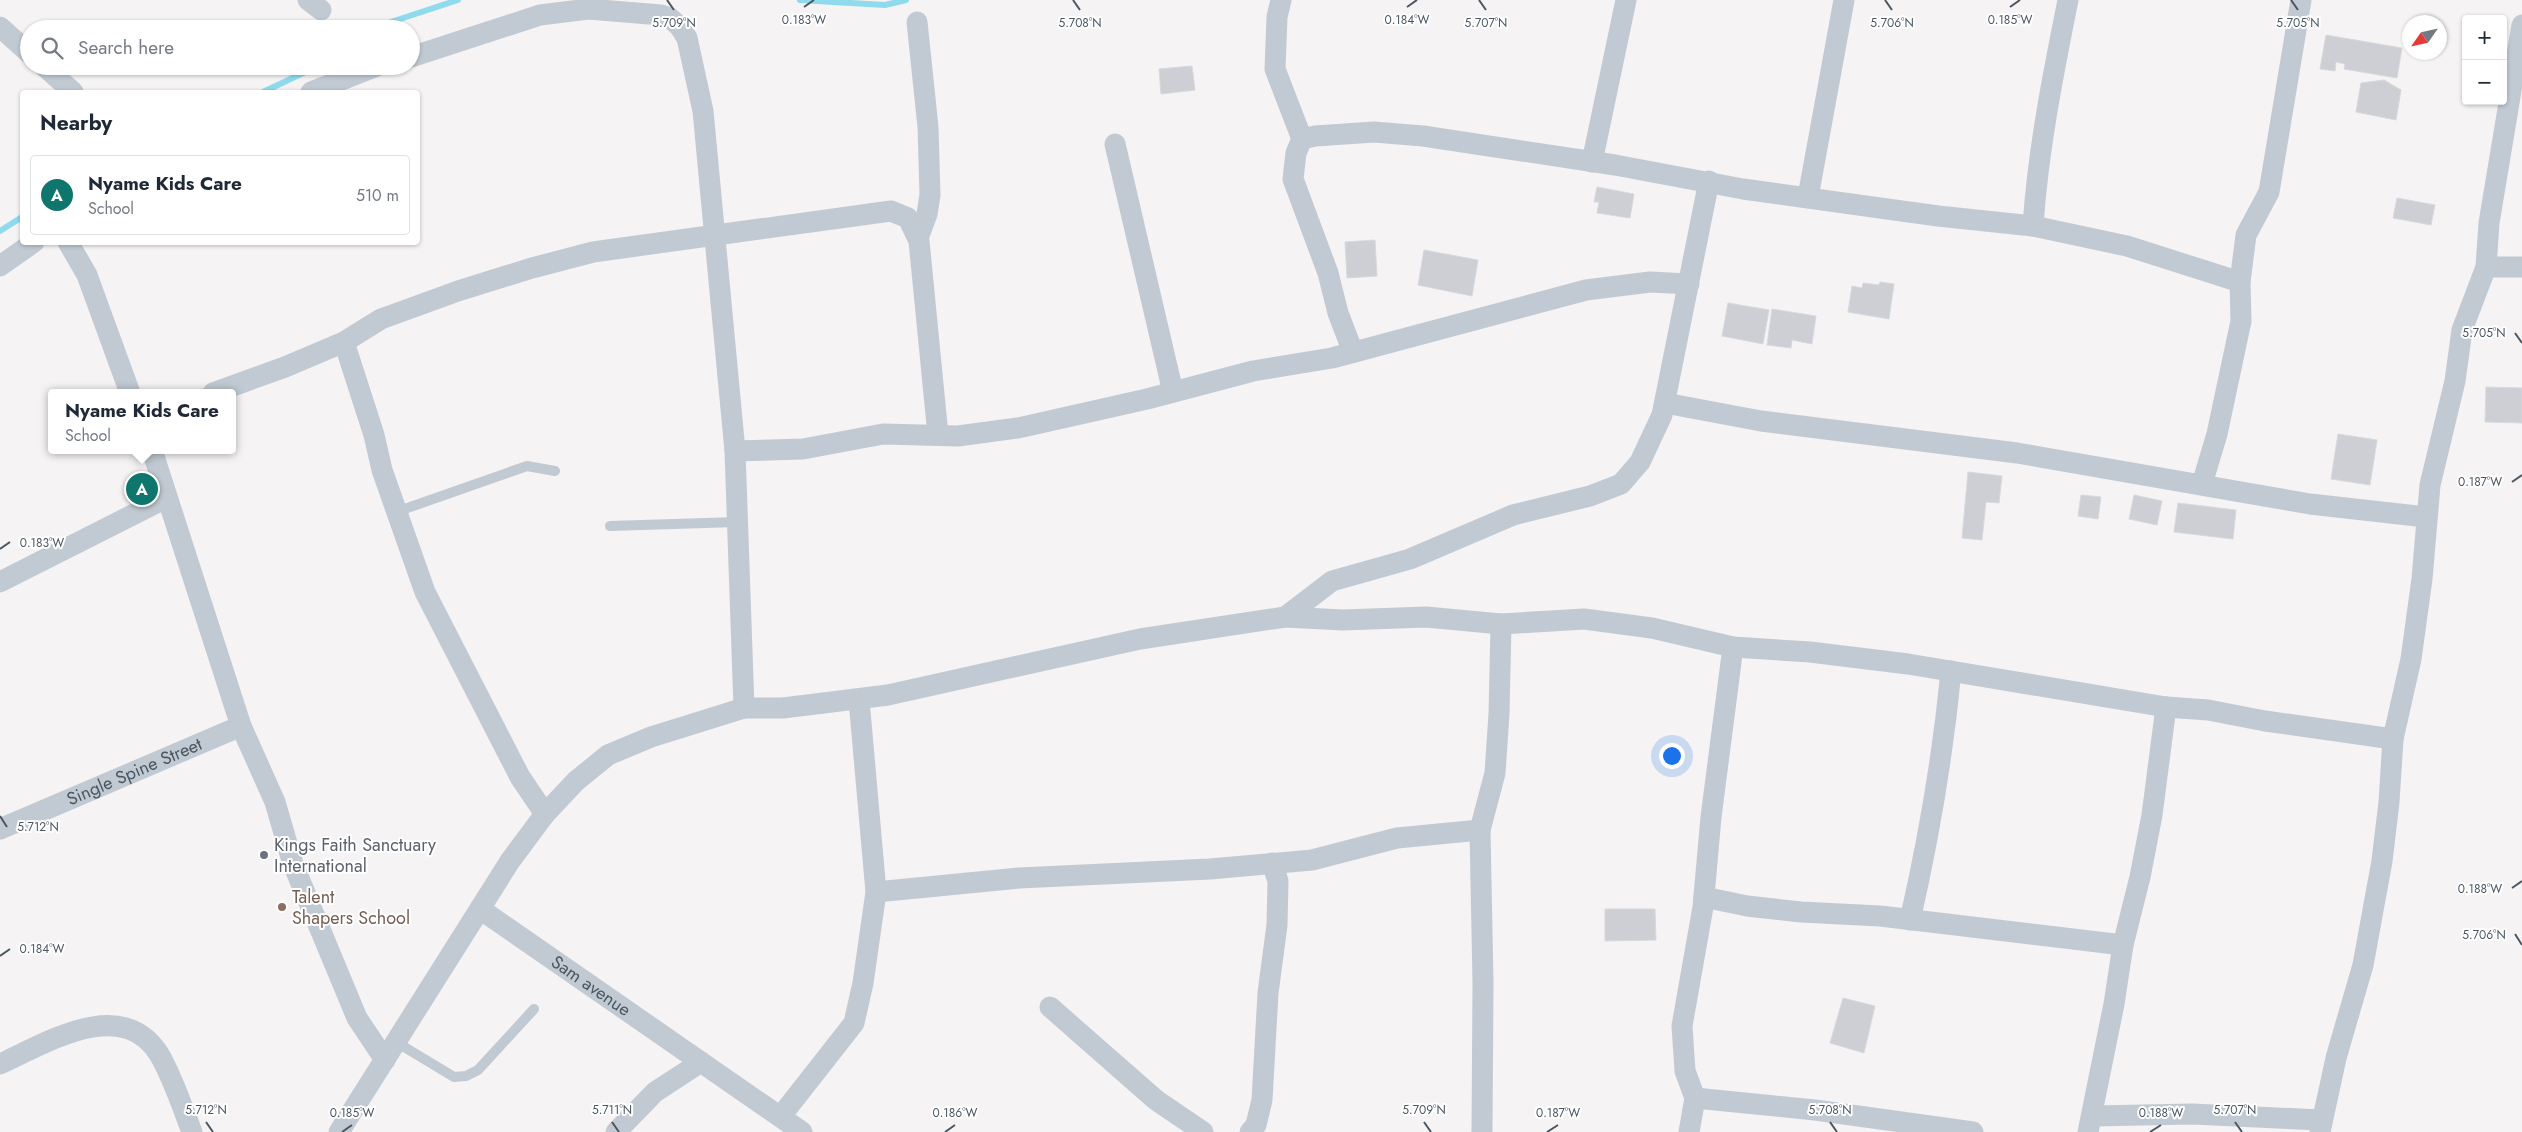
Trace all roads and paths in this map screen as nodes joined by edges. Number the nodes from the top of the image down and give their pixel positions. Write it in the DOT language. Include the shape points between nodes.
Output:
graph roads {
  1 [pos="1281,0"];
  2 [pos="1626,0"];
  3 [pos="1844,0"];
  4 [pos="2068,0"];
  5 [pos="2302,0"];
  6 [pos="917,22"];
  7 [pos="2522,25"];
  8 [pos="0,27"];
  9 [pos="20,45"];
  10 [pos="420,54"];
  11 [pos="54,75"];
  12 [pos="354,75"];
  13 [pos="71,90"];
  14 [pos="317,90"];
  15 [pos="1302,140"];
  16 [pos="1115,144"];
  17 [pos="1592,162"];
  18 [pos="1709,181"];
  19 [pos="1808,198"];
  20 [pos="2033,226"];
  21 [pos="716,236"];
  22 [pos="918,238"];
  23 [pos="30,245"];
  24 [pos="70,245"];
  25 [pos="0,266"];
  26 [pos="2486,267"];
  27 [pos="2522,268"];
  28 [pos="2240,282"];
  29 [pos="1689,284"];
  30 [pos="344,342"];
  31 [pos="1353,352"];
  32 [pos="129,389"];
  33 [pos="224,389"];
  34 [pos="1173,392"];
  35 [pos="1665,403"];
  36 [pos="938,436"];
  37 [pos="735,451"];
  38 [pos="153,454"];
  39 [pos="555,471"];
  40 [pos="2202,484"];
  41 [pos="166,498"];
  42 [pos="396,512"];
  43 [pos="2426,517"];
  44 [pos="737,522"];
  45 [pos="610,526"];
  46 [pos="0,582"];
  47 [pos="1285,616"];
  48 [pos="1501,624"];
  49 [pos="1733,647"];
  50 [pos="1951,671"];
  51 [pos="860,700"];
  52 [pos="2166,707"];
  53 [pos="744,708"];
  54 [pos="242,726"];
  55 [pos="2393,739"];
  56 [pos="545,814"];
  57 [pos="0,829"];
  58 [pos="1480,830"];
  59 [pos="1272,863"];
  60 [pos="876,892"];
  61 [pos="1704,897"];
  62 [pos="480,909"];
  63 [pos="1910,920"];
  64 [pos="2123,945"];
  65 [pos="1050,1008"];
  66 [pos="534,1009"];
  67 [pos="396,1042"];
  68 [pos="385,1060"];
  69 [pos="701,1062"];
  70 [pos="0,1064"];
  71 [pos="1695,1098"];
  72 [pos="781,1116"];
  73 [pos="2091,1124"];
  74 [pos="2320,1126"];
  75 [pos="192,1132"];
  76 [pos="339,1132"];
  77 [pos="616,1132"];
  78 [pos="802,1132"];
  79 [pos="1203,1132"];
  80 [pos="1250,1132"];
  81 [pos="1482,1132"];
  82 [pos="1690,1132"];
  83 [pos="1973,1132"];
  1 -- 15 [label="street" via="1277,17 1275,69"];
  2 -- 17 [label="street"];
  3 -- 19 [label="street"];
  4 -- 20 [label="street" via="2048,102"];
  5 -- 28 [label="street" via="2269,192 2246,235"];
  6 -- 22 [label="street" via="928,127 930,195"];
  7 -- 26 [label="street" via="2489,224"];
  8 -- 9 [label="street"];
  10 -- 21 [label="street" via="540,15 588,9 670,18 687,38 703,110"];
  11 -- 13 [label="street"];
  12 -- 14 [label="street"];
  15 -- 17 [label="street" via="1341,134 1423,136"];
  15 -- 31 [label="street" via="1296,153 1293,179"];
  16 -- 34 [label="street"];
  17 -- 18 [label="street"];
  18 -- 19 [label="street"];
  18 -- 29 [label="street"];
  19 -- 20 [label="street"];
  20 -- 28 [label="street" via="2127,246"];
  21 -- 22 [label="street" via="891,211 908,218"];
  21 -- 30 [label="street" via="593,252 532,268 458,290 381,319"];
  21 -- 37 [label="street"];
  22 -- 36 [label="street"];
  23 -- 25 [label="street"];
  24 -- 32 [label="street" via="87,275"];
  26 -- 27 [label="street"];
  26 -- 43 [label="street" via="2462,330 2455,381 2430,485"];
  28 -- 40 [label="street" via="2241,321 2217,434"];
  29 -- 31 [label="street" via="1650,282 1586,290"];
  29 -- 35 [label="street"];
  30 -- 33 [label="street"];
  30 -- 42 [label="street"];
  31 -- 34 [label="street" via="1253,371"];
  34 -- 36 [label="street" via="1018,428"];
  35 -- 40 [label="street" via="1762,421 2017,454"];
  35 -- 47 [label="street" via="1640,462 1622,484 1590,496 1514,515 1410,559 1332,581"];
  36 -- 37 [label="street" via="883,434 803,449"];
  37 -- 44 [label="street"];
  38 -- 41 [label="street"];
  39 -- 42 [label="lane" via="527,466"];
  40 -- 43 [label="street" via="2310,504"];
  41 -- 46 [label="street"];
  41 -- 54 [label="street"];
  42 -- 56 [label="street" via="425,592 520,777"];
  43 -- 55 [label="street" via="2422,579 2411,658"];
  44 -- 45 [label="lane"];
  44 -- 53 [label="street"];
  47 -- 48 [label="street" via="1343,620 1426,617"];
  47 -- 51 [label="street" via="1140,639"];
  48 -- 49 [label="street" via="1584,619 1652,628"];
  48 -- 58 [label="street" via="1495,773"];
  49 -- 50 [label="street" via="1810,652"];
  49 -- 61 [label="street"];
  50 -- 52 [label="street"];
  50 -- 63 [label="street" via="1944,746 1930,836"];
  51 -- 53 [label="street" via="783,708"];
  51 -- 60 [label="street"];
  52 -- 55 [label="street" via="2208,710"];
  52 -- 64 [label="street" via="2150,824"];
  53 -- 56 [label="street" via="651,737 608,755 576,781"];
  54 -- 57 [label="street, Single Spine Street"];
  54 -- 68 [label="street" via="274,802 293,864 327,948 358,1018"];
  55 -- 74 [label="street" via="2382,861 2363,965"];
  56 -- 62 [label="street"];
  58 -- 59 [label="street" via="1397,838 1312,860"];
  58 -- 81 [label="street"];
  59 -- 60 [label="street" via="1137,874 1019,878"];
  59 -- 80 [label="street" via="1278,881 1277,926 1268,993 1262,1100 1256,1125"];
  60 -- 72 [label="street" via="854,1023"];
  61 -- 63 [label="street" via="1747,906"];
  61 -- 71 [label="street" via="1682,1026 1686,1071"];
  62 -- 67 [label="street"];
  62 -- 69 [label="street, Sam avenue"];
  63 -- 64 [label="street"];
  64 -- 73 [label="street"];
  65 -- 79 [label="street" via="1156,1100"];
  66 -- 67 [label="lane" via="478,1070 466,1076 454,1077"];
  67 -- 68 [label="street"];
  68 -- 76 [label="street"];
  69 -- 72 [label="street, Sam avenue"];
  69 -- 77 [label="street" via="655,1092"];
  70 -- 75 [label="street" via="72,1031 107,1024 136,1031 158,1053"];
  71 -- 82 [label="street"];
  71 -- 83 [label="street" via="1815,1110"];
  72 -- 78 [label="street, Sam avenue"];
  73 -- 74 [label="street" via="2192,1114"];
}
